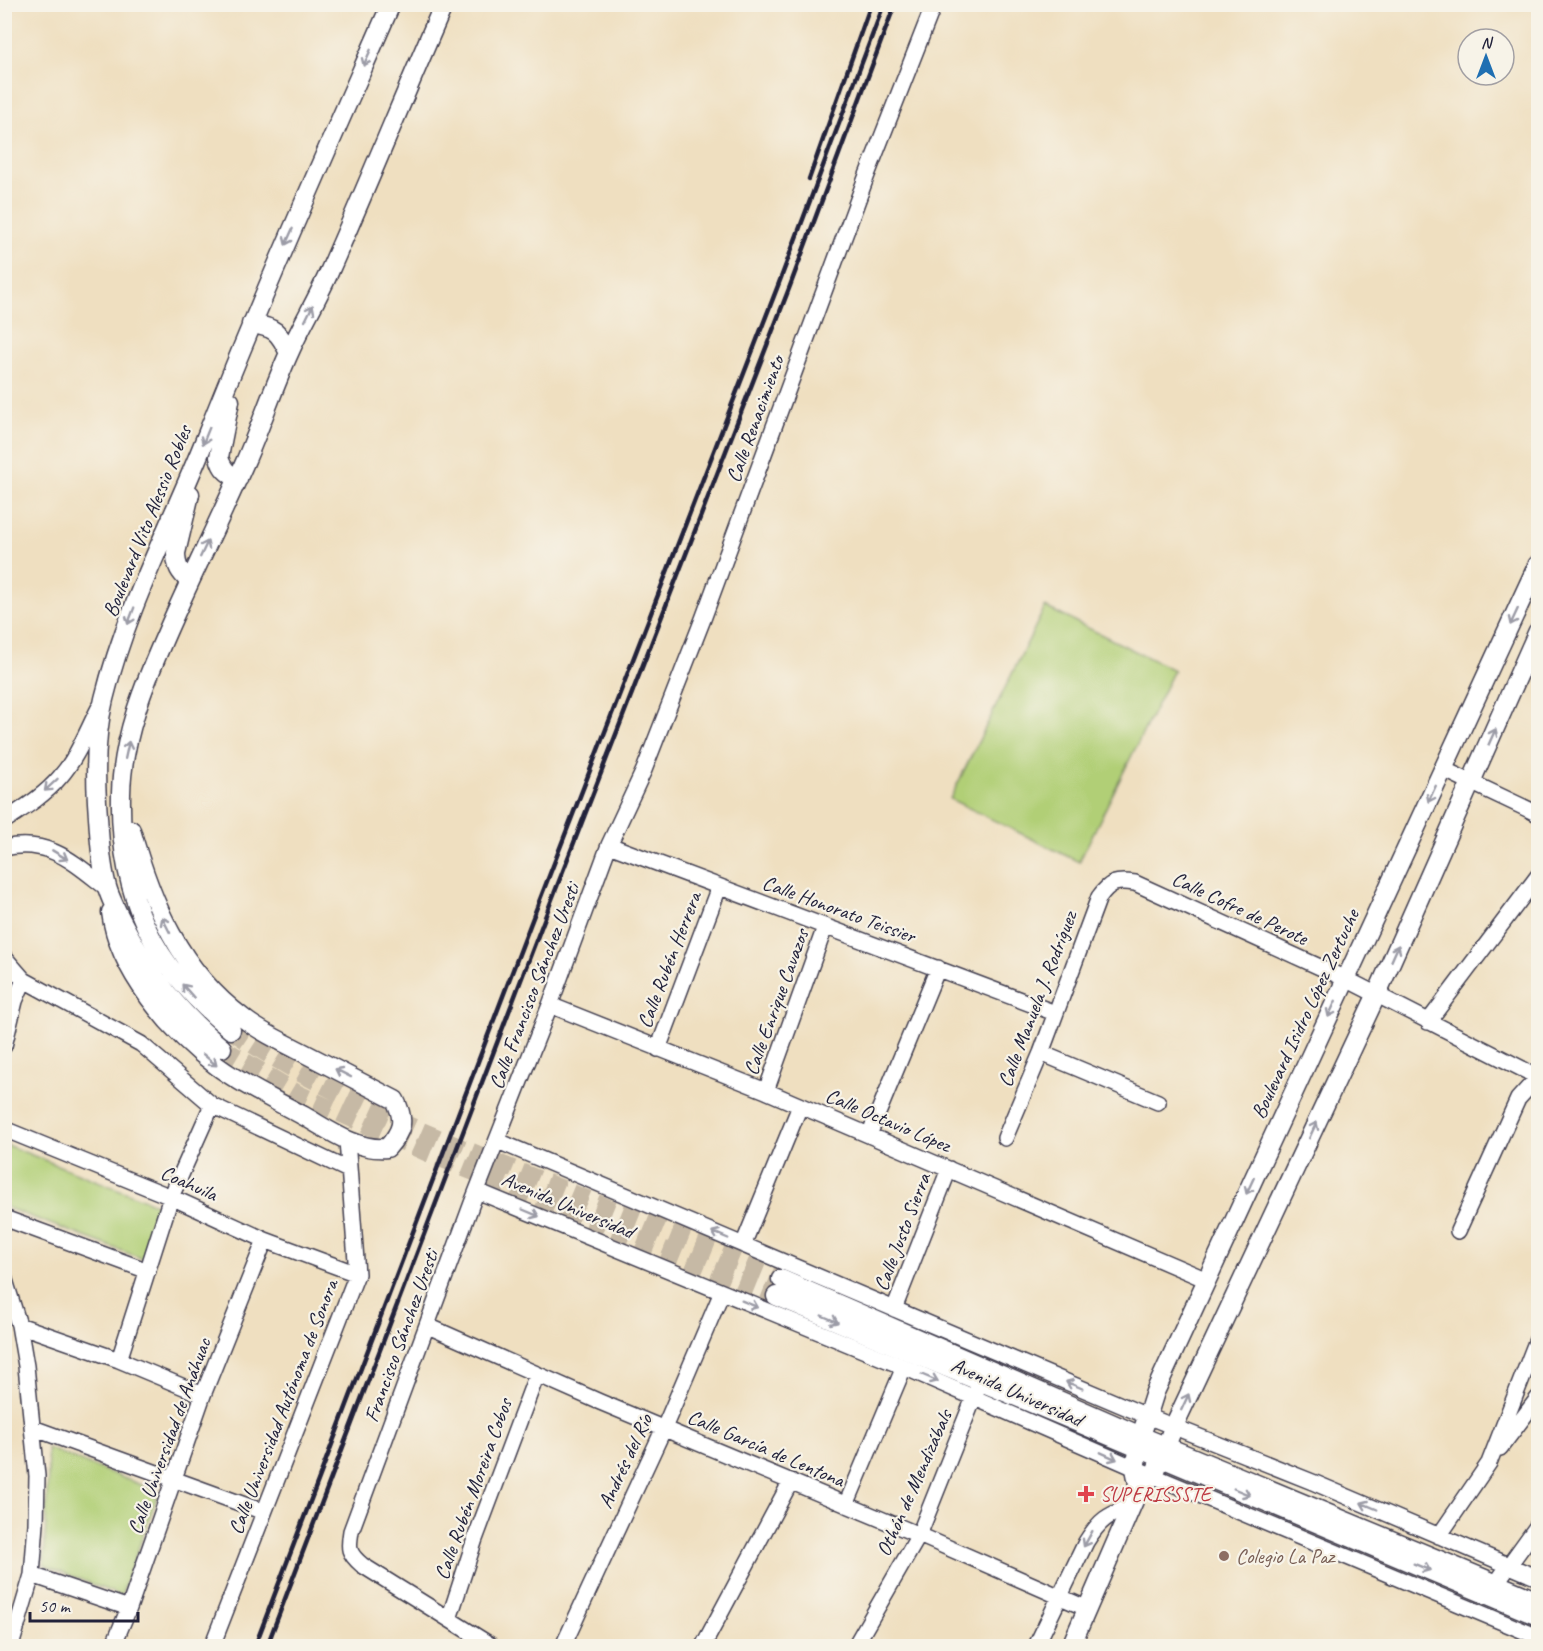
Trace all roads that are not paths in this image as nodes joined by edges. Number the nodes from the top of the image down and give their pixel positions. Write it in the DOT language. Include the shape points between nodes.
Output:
graph roads {
  1 [pos="391,4"];
  2 [pos="444,4"];
  3 [pos="934,4"];
  4 [pos="251,324"];
  5 [pos="241,349"];
  6 [pos="289,353"];
  7 [pos="193,471"];
  8 [pos="238,479"];
  9 [pos="1539,564"];
  10 [pos="189,581"];
  11 [pos="1539,631"];
  12 [pos="104,700"];
  13 [pos="1443,769"];
  14 [pos="1471,783"];
  15 [pos="121,794"];
  16 [pos="1539,814"];
  17 [pos="4,821"];
  18 [pos="609,845"];
  19 [pos="4,848"];
  20 [pos="1539,876"];
  21 [pos="1116,882"];
  22 [pos="719,887"];
  23 [pos="108,890"];
  24 [pos="825,927"];
  25 [pos="4,957"];
  26 [pos="938,968"];
  27 [pos="4,977"];
  28 [pos="1346,979"];
  29 [pos="24,980"];
  30 [pos="1376,996"];
  31 [pos="550,1005"];
  32 [pos="1055,1013"];
  33 [pos="1428,1022"];
  34 [pos="231,1030"];
  35 [pos="4,1046"];
  36 [pos="222,1048"];
  37 [pos="658,1049"];
  38 [pos="1041,1053"];
  39 [pos="1538,1077"];
  40 [pos="766,1091"];
  41 [pos="1158,1102"];
  42 [pos="212,1105"];
  43 [pos="800,1106"];
  44 [pos="4,1128"];
  45 [pos="869,1135"];
  46 [pos="1005,1138"];
  47 [pos="346,1140"];
  48 [pos="498,1141"];
  49 [pos="949,1169"];
  50 [pos="348,1170"];
  51 [pos="477,1191"];
  52 [pos="171,1197"];
  53 [pos="4,1218"];
  54 [pos="1458,1231"];
  55 [pos="265,1240"];
  56 [pos="743,1245"];
  57 [pos="148,1271"];
  58 [pos="357,1274"];
  59 [pos="4,1277"];
  60 [pos="781,1278"];
  61 [pos="1207,1280"];
  62 [pos="722,1292"];
  63 [pos="776,1296"];
  64 [pos="894,1309"];
  65 [pos="19,1325"];
  66 [pos="428,1326"];
  67 [pos="1539,1337"];
  68 [pos="119,1360"];
  69 [pos="904,1367"];
  70 [pos="537,1374"];
  71 [pos="977,1389"];
  72 [pos="204,1395"];
  73 [pos="1539,1398"];
  74 [pos="1147,1416"];
  75 [pos="1174,1426"];
  76 [pos="33,1428"];
  77 [pos="664,1428"];
  78 [pos="1140,1442"];
  79 [pos="1161,1459"];
  80 [pos="1489,1463"];
  81 [pos="1135,1467"];
  82 [pos="175,1480"];
  83 [pos="791,1481"];
  84 [pos="1136,1497"];
  85 [pos="846,1504"];
  86 [pos="264,1512"];
  87 [pos="1539,1525"];
  88 [pos="919,1535"];
  89 [pos="1439,1536"];
  90 [pos="1508,1565"];
  91 [pos="32,1575"];
  92 [pos="1539,1578"];
  93 [pos="1487,1596"];
  94 [pos="1060,1598"];
  95 [pos="1539,1601"];
  96 [pos="129,1608"];
  97 [pos="1088,1609"];
  98 [pos="1539,1616"];
  99 [pos="449,1620"];
  100 [pos="1539,1639"];
  101 [pos="11,1647"];
  102 [pos="113,1647"];
  103 [pos="212,1647"];
  104 [pos="492,1647"];
  105 [pos="563,1647"];
  106 [pos="703,1647"];
  107 [pos="855,1647"];
  108 [pos="1036,1647"];
  109 [pos="1071,1647"];
  110 [pos="1536,1647"];
  1 -- 4 [label="main road, Boulevard Vito Alessio Robles, one-way"];
  6 -- 2 [label="main road, one-way" via="329,272"];
  3 -- 18 [label="street, Calle Renacimiento" via="707,609 644,770"];
  4 -- 5 [label="main road, Boulevard Vito Alessio Robles"];
  4 -- 6 [label="main road" via="275,331"];
  5 -- 7 [label="main road, Boulevard Vito Alessio Robles, one-way"];
  5 -- 8 [label="main road" via="219,457 226,472"];
  6 -- 8 [label="main road"];
  7 -- 10 [label="main road" via="176,553 178,569"];
  7 -- 12 [label="main road, Boulevard Vito Alessio Robles, one-way" via="136,603"];
  10 -- 8 [label="main road, one-way"];
  9 -- 13 [label="main road, Boulevard Isidro López Zertuche, one-way"];
  15 -- 10 [label="main road, one-way" via="135,715"];
  14 -- 11 [label="main road, one-way"];
  12 -- 17 [label="street, one-way" via="60,777"];
  12 -- 23 [label="main road, Boulevard Vito Alessio Robles" via="96,786"];
  13 -- 14 [label="street"];
  13 -- 28 [label="main road, Boulevard Isidro López Zertuche, one-way"];
  14 -- 16 [label="street"];
  30 -- 14 [label="main road, one-way"];
  34 -- 15 [label="main road, one-way" via="203,1008 183,984 140,918 125,863"];
  47 -- 15 [label="main road, one-way" via="372,1149 387,1148 399,1134 402,1114 395,1100 243,1018 208,986 164,925 140,863"];
  18 -- 22 [label="street, Calle Honorato Teissier"];
  18 -- 31 [label="street, Calle Francisco Sánchez Uresti"];
  19 -- 23 [label="street, one-way" via="35,845 57,851"];
  20 -- 33 [label="street"];
  21 -- 28 [label="street, Calle Cofre de Perote" via="1135,883"];
  21 -- 32 [label="street, Calle Manuela J. Rodríguez" via="1099,897"];
  22 -- 24 [label="street, Calle Honorato Teissier"];
  22 -- 37 [label="street, Calle Rubén Herrera"];
  23 -- 36 [label="main road, Boulevard Vito Alessio Robles" via="135,948 156,981 175,1005"];
  23 -- 47 [label="main road, one-way" via="118,945 148,996 174,1026 217,1066"];
  24 -- 26 [label="street, Calle Honorato Teissier"];
  24 -- 40 [label="street, Calle Enrique Cavazos"];
  25 -- 29 [label="street"];
  26 -- 32 [label="street, Calle Honorato Teissier"];
  26 -- 45 [label="street"];
  27 -- 29 [label="street"];
  28 -- 30 [label="street, Calle Cofre de Perote"];
  28 -- 61 [label="main road, Boulevard Isidro López Zertuche, one-way"];
  29 -- 35 [label="street"];
  29 -- 42 [label="street" via="141,1044"];
  30 -- 33 [label="street, Calle Cofre de Perote"];
  75 -- 30 [label="main road, one-way"];
  31 -- 37 [label="street, Calle Octavio López"];
  31 -- 48 [label="street, Calle Francisco Sánchez Uresti"];
  32 -- 38 [label="street, Calle Manuela J. Rodríguez"];
  33 -- 39 [label="street, Calle Cofre de Perote"];
  37 -- 40 [label="street, Calle Octavio López"];
  38 -- 41 [label="street"];
  38 -- 46 [label="street, Calle Manuela J. Rodríguez"];
  39 -- 54 [label="street" via="1518,1099"];
  40 -- 43 [label="street, Calle Octavio López"];
  42 -- 50 [label="street"];
  42 -- 52 [label="street"];
  43 -- 45 [label="street, Calle Octavio López"];
  43 -- 56 [label="street"];
  44 -- 52 [label="street, Coahuila"];
  45 -- 49 [label="street, Calle Octavio López"];
  47 -- 50 [label="street, Calle Universidad Autónoma de Sonora"];
  48 -- 51 [label="street, Francisco Sánchez Uresti"];
  56 -- 48 [label="street, Avenida Universidad, one-way"];
  49 -- 61 [label="street, Calle Octavio López"];
  49 -- 64 [label="street, Calle Justo Sierra"];
  50 -- 58 [label="street, Calle Universidad Autónoma de Sonora"];
  51 -- 62 [label="street, Avenida Universidad, one-way"];
  51 -- 66 [label="street, Francisco Sánchez Uresti"];
  52 -- 55 [label="street, Coahuila"];
  52 -- 57 [label="street"];
  53 -- 57 [label="street"];
  55 -- 58 [label="street, Coahuila"];
  55 -- 72 [label="street, Calle Universidad de Anáhuac"];
  56 -- 64 [label="street, Avenida Universidad"];
  57 -- 68 [label="street"];
  58 -- 86 [label="street, Calle Universidad Autónoma de Sonora"];
  59 -- 65 [label="street"];
  60 -- 78 [label="main road, Avenida Universidad"];
  61 -- 74 [label="main road, Boulevard Isidro López Zertuche"];
  62 -- 69 [label="street, Avenida Universidad, one-way"];
  62 -- 77 [label="street, Andrés del Río"];
  63 -- 71 [label="main road, Avenida Universidad, one-way"];
  74 -- 64 [label="street, Avenida Universidad, one-way"];
  65 -- 68 [label="street"];
  65 -- 76 [label="street"];
  66 -- 70 [label="street, Calle García de Lentona"];
  66 -- 99 [label="street, Francisco Sánchez Uresti" via="348,1547 362,1565"];
  67 -- 80 [label="street"];
  68 -- 72 [label="street"];
  69 -- 71 [label="street, Avenida Universidad, one-way"];
  69 -- 85 [label="street"];
  70 -- 77 [label="street, Calle García de Lentona"];
  70 -- 99 [label="street, Calle Rubén Moreira Cobos"];
  71 -- 78 [label="main road, Avenida Universidad"];
  71 -- 81 [label="street, Avenida Universidad, one-way"];
  71 -- 88 [label="street, Othón de Mendizábals"];
  72 -- 82 [label="street, Calle Universidad de Anáhuac"];
  73 -- 80 [label="street"];
  74 -- 75 [label="street, Avenida Universidad"];
  74 -- 78 [label="main road, Boulevard Isidro López Zertuche"];
  75 -- 79 [label="main road"];
  89 -- 75 [label="street, Avenida Universidad, one-way"];
  76 -- 82 [label="street"];
  76 -- 91 [label="street" via="37,1476"];
  77 -- 83 [label="street, Calle García de Lentona"];
  77 -- 105 [label="street, Andrés del Río"];
  78 -- 79 [label="main road, Avenida Universidad"];
  78 -- 81 [label="main road, Boulevard Isidro López Zertuche"];
  79 -- 81 [label="street, Avenida Universidad"];
  79 -- 84 [label="main road"];
  79 -- 93 [label="main road, Avenida Universidad"];
  79 -- 93 [label="street, Avenida Universidad"];
  80 -- 89 [label="street"];
  81 -- 84 [label="main road, Boulevard Isidro López Zertuche"];
  82 -- 86 [label="street"];
  82 -- 96 [label="street, Calle Universidad de Anáhuac"];
  83 -- 85 [label="street, Calle García de Lentona"];
  83 -- 106 [label="street"];
  84 -- 94 [label="street, one-way" via="1095,1527"];
  84 -- 97 [label="main road"];
  85 -- 88 [label="street, Calle García de Lentona"];
  86 -- 103 [label="street, Calle Universidad Autónoma de Sonora"];
  87 -- 90 [label="street"];
  88 -- 94 [label="street, Calle García de Lentona"];
  88 -- 107 [label="street, Othón de Mendizábals"];
  89 -- 90 [label="street, Avenida Universidad"];
  90 -- 92 [label="street, Avenida Universidad"];
  90 -- 93 [label="street"];
  91 -- 96 [label="street"];
  91 -- 101 [label="street"];
  93 -- 95 [label="main road, Avenida Universidad"];
  93 -- 98 [label="main road, Avenida Universidad"];
  93 -- 100 [label="street, Avenida Universidad"];
  94 -- 97 [label="street, Calle García de Lentona"];
  94 -- 108 [label="street"];
  96 -- 102 [label="street, Calle Universidad de Anáhuac"];
  97 -- 109 [label="main road"];
  99 -- 104 [label="street"];
  100 -- 110 [label="street"];
}
